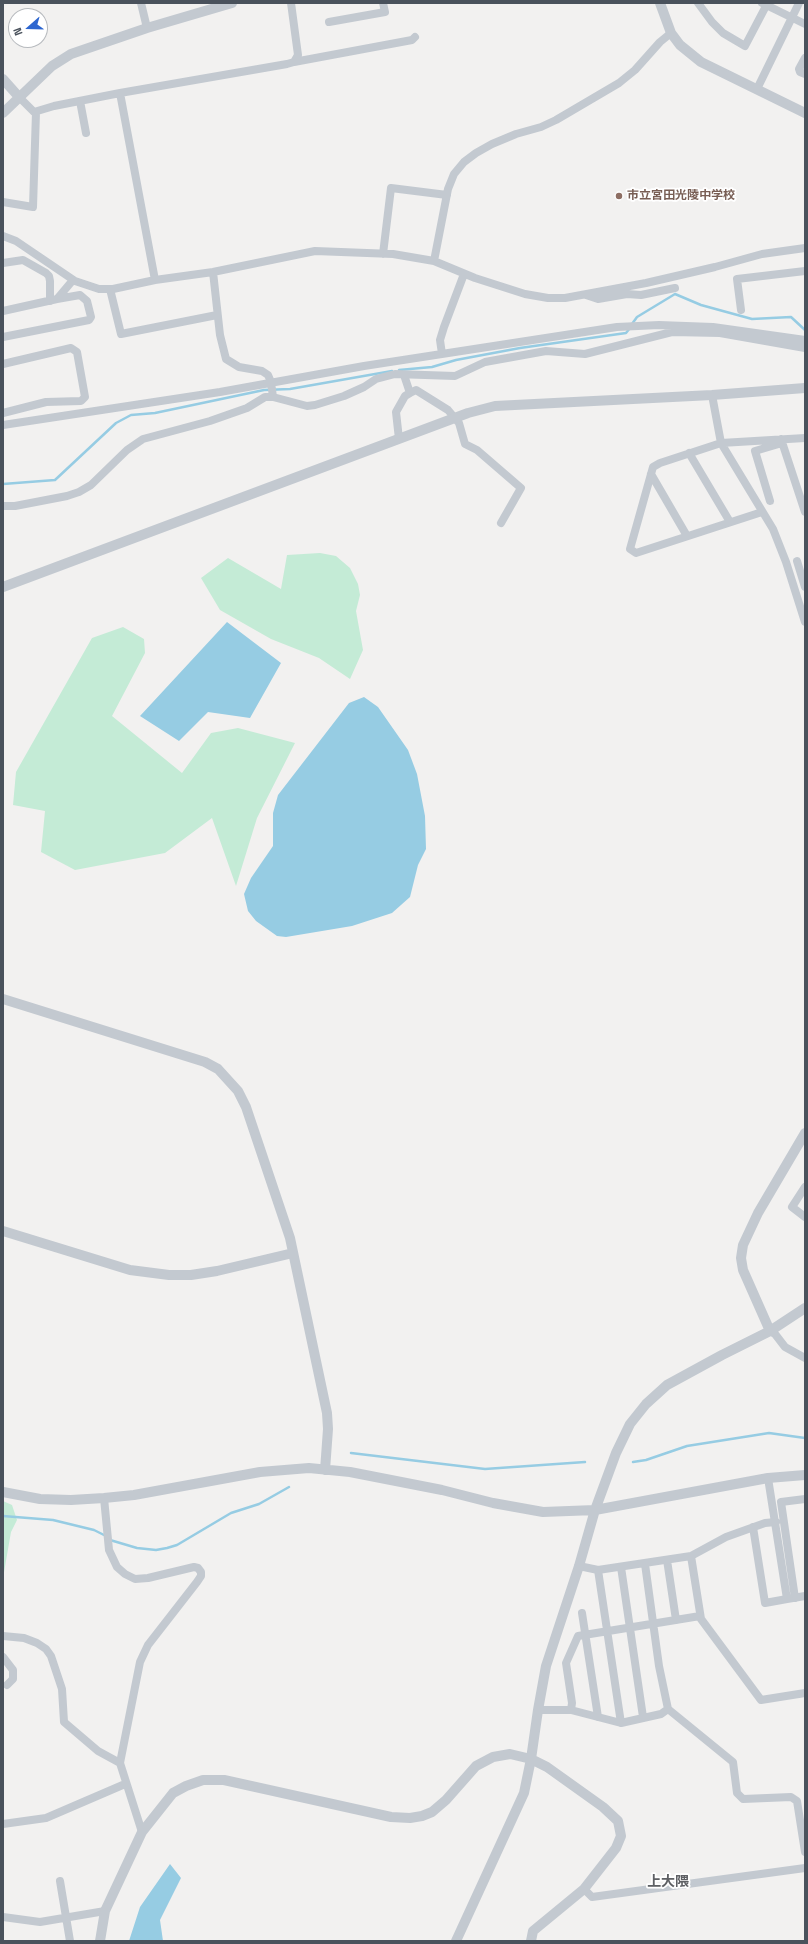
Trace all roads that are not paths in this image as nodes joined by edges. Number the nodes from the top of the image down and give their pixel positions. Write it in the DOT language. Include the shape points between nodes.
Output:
graph roads {
  1 [pos="140,3"];
  2 [pos="232,3"];
  3 [pos="290,3"];
  4 [pos="383,3"];
  5 [pos="660,3"];
  6 [pos="698,3"];
  7 [pos="799,3"];
  8 [pos="764,4"];
  9 [pos="792,18"];
  10 [pos="329,22"];
  11 [pos="805,24"];
  12 [pos="147,28"];
  13 [pos="671,33"];
  14 [pos="414,36"];
  15 [pos="805,58"];
  16 [pos="294,62"];
  17 [pos="805,74"];
  18 [pos="3,79"];
  19 [pos="757,89"];
  20 [pos="120,93"];
  21 [pos="19,97"];
  22 [pos="80,101"];
  23 [pos="36,112"];
  24 [pos="805,112"];
  25 [pos="3,113"];
  26 [pos="86,133"];
  27 [pos="447,195"];
  28 [pos="3,202"];
  29 [pos="3,236"];
  30 [pos="805,248"];
  31 [pos="383,254"];
  32 [pos="434,261"];
  33 [pos="3,263"];
  34 [pos="805,270"];
  35 [pos="213,272"];
  36 [pos="464,274"];
  37 [pos="73,280"];
  38 [pos="155,280"];
  39 [pos="675,288"];
  40 [pos="110,289"];
  41 [pos="585,294"];
  42 [pos="54,300"];
  43 [pos="741,310"];
  44 [pos="3,311"];
  45 [pos="217,315"];
  46 [pos="3,337"];
  47 [pos="805,340"];
  48 [pos="805,348"];
  49 [pos="442,354"];
  50 [pos="3,364"];
  51 [pos="404,375"];
  52 [pos="271,382"];
  53 [pos="805,388"];
  54 [pos="410,393"];
  55 [pos="712,395"];
  56 [pos="273,397"];
  57 [pos="3,413"];
  58 [pos="454,418"];
  59 [pos="3,425"];
  60 [pos="805,438"];
  61 [pos="400,439"];
  62 [pos="782,441"];
  63 [pos="721,443"];
  64 [pos="689,453"];
  65 [pos="651,474"];
  66 [pos="770,501"];
  67 [pos="3,506"];
  68 [pos="762,512"];
  69 [pos="805,512"];
  70 [pos="730,522"];
  71 [pos="502,523"];
  72 [pos="687,536"];
  73 [pos="805,558"];
  74 [pos="797,561"];
  75 [pos="787,564"];
  76 [pos="3,587"];
  77 [pos="805,587"];
  78 [pos="801,599"];
  79 [pos="805,622"];
  80 [pos="3,999"];
  81 [pos="805,1133"];
  82 [pos="805,1187"];
  83 [pos="805,1217"];
  84 [pos="3,1231"];
  85 [pos="293,1252"];
  86 [pos="805,1308"];
  87 [pos="770,1331"];
  88 [pos="805,1358"];
  89 [pos="325,1470"];
  90 [pos="805,1475"];
  91 [pos="768,1478"];
  92 [pos="3,1492"];
  93 [pos="104,1498"];
  94 [pos="805,1501"];
  95 [pos="594,1510"];
  96 [pos="776,1522"];
  97 [pos="753,1527"];
  98 [pos="691,1556"];
  99 [pos="666,1560"];
  100 [pos="645,1564"];
  101 [pos="579,1566"];
  102 [pos="621,1567"];
  103 [pos="598,1570"];
  104 [pos="805,1596"];
  105 [pos="791,1598"];
  106 [pos="582,1613"];
  107 [pos="700,1616"];
  108 [pos="676,1620"];
  109 [pos="653,1624"];
  110 [pos="630,1627"];
  111 [pos="608,1631"];
  112 [pos="586,1635"];
  113 [pos="3,1636"];
  114 [pos="3,1657"];
  115 [pos="7,1685"];
  116 [pos="805,1693"];
  117 [pos="668,1709"];
  118 [pos="538,1710"];
  119 [pos="571,1710"];
  120 [pos="598,1717"];
  121 [pos="643,1717"];
  122 [pos="621,1723"];
  123 [pos="531,1759"];
  124 [pos="120,1763"];
  125 [pos="126,1784"];
  126 [pos="3,1824"];
  127 [pos="142,1832"];
  128 [pos="805,1852"];
  129 [pos="805,1868"];
  130 [pos="60,1881"];
  131 [pos="584,1889"];
  132 [pos="105,1912"];
  133 [pos="3,1917"];
  134 [pos="67,1918"];
  135 [pos="70,1941"];
  136 [pos="100,1941"];
  137 [pos="456,1941"];
  138 [pos="531,1941"];
  1 -- 12 [label="street"];
  2 -- 12 [label="street"];
  3 -- 16 [label="street" via="298,55"];
  4 -- 10 [label="street" via="385,12"];
  5 -- 13 [label="street"];
  6 -- 8 [label="street" via="723,33 746,46"];
  7 -- 9 [label="street"];
  8 -- 9 [label="street"];
  9 -- 11 [label="street"];
  9 -- 19 [label="street"];
  12 -- 21 [label="street" via="71,54 52,66"];
  13 -- 19 [label="street" via="680,45 700,62"];
  13 -- 27 [label="street" via="619,83 541,128 516,134 476,153 454,174"];
  14 -- 16 [label="street" via="412,40"];
  15 -- 17 [label="street" via="800,72"];
  16 -- 20 [label="street"];
  18 -- 21 [label="street"];
  19 -- 24 [label="street"];
  20 -- 22 [label="street"];
  20 -- 38 [label="street"];
  21 -- 23 [label="street"];
  21 -- 25 [label="street"];
  22 -- 23 [label="street"];
  22 -- 26 [label="street"];
  23 -- 28 [label="street" via="33,207"];
  27 -- 31 [label="street" via="391,188"];
  27 -- 32 [label="street"];
  29 -- 37 [label="street" via="16,241"];
  30 -- 41 [label="street" via="767,252 696,272"];
  31 -- 32 [label="street"];
  31 -- 35 [label="street" via="315,252"];
  32 -- 36 [label="street"];
  33 -- 42 [label="street" via="23,260 46,273"];
  34 -- 43 [label="street" via="737,279"];
  35 -- 38 [label="street"];
  35 -- 45 [label="street"];
  36 -- 41 [label="street" via="526,294 548,298"];
  36 -- 49 [label="street" via="440,340"];
  37 -- 40 [label="street" via="85,286"];
  37 -- 42 [label="street"];
  38 -- 40 [label="street"];
  39 -- 41 [label="street" via="598,299"];
  40 -- 45 [label="street" via="121,334"];
  42 -- 44 [label="street"];
  42 -- 46 [label="street" via="80,295 87,301 91,316 89,320"];
  45 -- 52 [label="street" via="226,359 239,367 262,371 268,375"];
  47 -- 49 [label="street" via="713,327 659,325 617,327"];
  48 -- 51 [label="street" via="720,333 684,331 654,335 585,354 546,350 485,362 455,376"];
  49 -- 52 [label="street"];
  50 -- 57 [label="street" via="71,348 77,352 85,397 81,401 46,402"];
  51 -- 54 [label="street"];
  51 -- 56 [label="street" via="395,374 376,379 344,396 315,405 306,406"];
  52 -- 56 [label="street"];
  52 -- 59 [label="street"];
  53 -- 55 [label="street"];
  54 -- 58 [label="street" via="416,390 448,410"];
  54 -- 61 [label="street" via="396,412"];
  55 -- 58 [label="street" via="495,406"];
  55 -- 63 [label="street"];
  56 -- 67 [label="street" via="210,421 143,439 127,450 91,485 79,492"];
  58 -- 61 [label="street"];
  58 -- 71 [label="street" via="465,444 477,450 521,488"];
  60 -- 62 [label="street"];
  61 -- 76 [label="street"];
  62 -- 63 [label="street"];
  62 -- 66 [label="street" via="755,451"];
  62 -- 69 [label="street"];
  63 -- 64 [label="street"];
  63 -- 68 [label="street"];
  64 -- 65 [label="street" via="656,464"];
  64 -- 70 [label="street"];
  65 -- 72 [label="street"];
  65 -- 72 [label="street" via="630,549 636,553"];
  68 -- 70 [label="street"];
  68 -- 75 [label="street" via="773,529"];
  70 -- 72 [label="street"];
  73 -- 74 [label="street"];
  74 -- 75 [label="street"];
  74 -- 77 [label="street"];
  75 -- 78 [label="street"];
  78 -- 79 [label="street"];
  80 -- 85 [label="street" via="186,1055 218,1069 238,1091 246,1107"];
  81 -- 87 [label="street" via="742,1245 743,1270"];
  82 -- 83 [label="street" via="792,1207"];
  84 -- 85 [label="street" via="130,1270 169,1275 217,1271"];
  85 -- 89 [label="street" via="327,1413"];
  86 -- 87 [label="street"];
  87 -- 88 [label="street" via="776,1334 785,1347"];
  87 -- 95 [label="street" via="667,1385 646,1404 630,1424 618,1447"];
  89 -- 93 [label="street" via="309,1468 260,1472"];
  89 -- 95 [label="street" via="350,1472 543,1512"];
  90 -- 91 [label="street"];
  91 -- 95 [label="street"];
  91 -- 96 [label="street"];
  92 -- 93 [label="street" via="40,1499"];
  93 -- 124 [label="street" via="109,1550 117,1567 125,1574 135,1579 194,1567 201,1572 197,1582 148,1645 140,1662"];
  94 -- 105 [label="street" via="781,1502"];
  95 -- 101 [label="street"];
  96 -- 97 [label="street"];
  96 -- 105 [label="street"];
  97 -- 98 [label="street" via="726,1537"];
  97 -- 105 [label="street" via="765,1603"];
  98 -- 99 [label="street"];
  98 -- 107 [label="street"];
  99 -- 100 [label="street"];
  99 -- 108 [label="street"];
  100 -- 102 [label="street"];
  100 -- 109 [label="street"];
  101 -- 103 [label="street"];
  101 -- 118 [label="street" via="546,1666"];
  102 -- 103 [label="street"];
  102 -- 110 [label="street"];
  103 -- 111 [label="street"];
  104 -- 105 [label="street"];
  106 -- 112 [label="street"];
  107 -- 108 [label="street"];
  107 -- 116 [label="street" via="761,1700"];
  108 -- 109 [label="street"];
  109 -- 110 [label="street"];
  109 -- 117 [label="street"];
  110 -- 111 [label="street"];
  110 -- 121 [label="street"];
  111 -- 112 [label="street"];
  111 -- 122 [label="street"];
  112 -- 119 [label="street" via="578,1636 566,1663"];
  112 -- 120 [label="street"];
  113 -- 124 [label="street" via="24,1638 37,1642 46,1649 51,1656 62,1689 64,1722 98,1750"];
  114 -- 115 [label="street" via="13,1670 13,1679"];
  117 -- 121 [label="street" via="661,1714"];
  117 -- 128 [label="street" via="733,1762 737,1793 743,1798 791,1797 797,1801"];
  118 -- 119 [label="street"];
  118 -- 123 [label="street"];
  119 -- 120 [label="street"];
  120 -- 122 [label="street"];
  121 -- 122 [label="street"];
  123 -- 127 [label="street" via="510,1754 493,1757 476,1766 432,1812 410,1818 391,1817 224,1780 203,1780 173,1793"];
  123 -- 131 [label="street" via="547,1766 618,1821 621,1836 616,1848"];
  123 -- 137 [label="street" via="524,1792"];
  124 -- 125 [label="street"];
  125 -- 126 [label="street" via="46,1818"];
  125 -- 127 [label="street"];
  127 -- 132 [label="street"];
  129 -- 131 [label="street" via="592,1897"];
  130 -- 134 [label="street"];
  131 -- 138 [label="street" via="533,1931"];
  132 -- 134 [label="street"];
  132 -- 136 [label="street"];
  133 -- 134 [label="street" via="40,1922"];
  134 -- 135 [label="street"];
}
